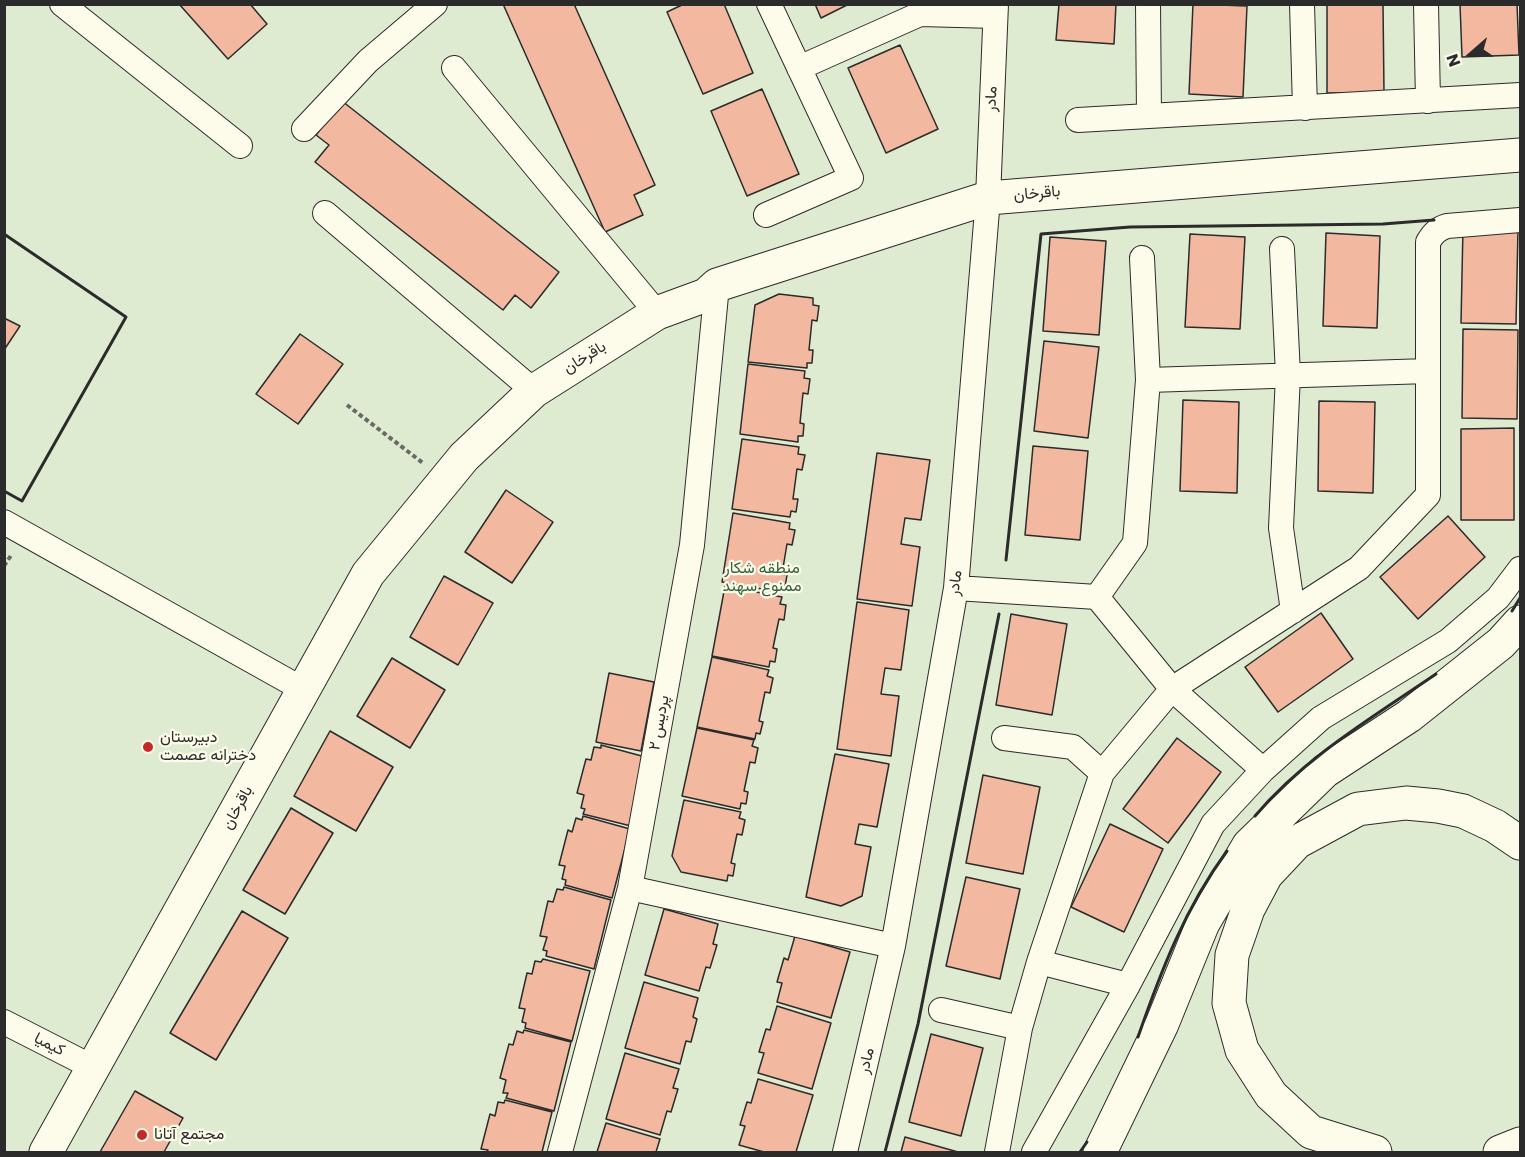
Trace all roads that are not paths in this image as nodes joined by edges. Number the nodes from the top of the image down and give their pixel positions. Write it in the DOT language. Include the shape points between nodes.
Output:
graph roads {
  1 [pos="62,4"];
  2 [pos="435,4"];
  3 [pos="769,4"];
  4 [pos="1148,4"];
  5 [pos="1302,4"];
  6 [pos="1426,4"];
  7 [pos="917,9"];
  8 [pos="995,10"];
  9 [pos="454,68"];
  10 [pos="799,68"];
  11 [pos="1521,96"];
  12 [pos="1428,102"];
  13 [pos="1305,108"];
  14 [pos="1149,116"];
  15 [pos="1078,120"];
  16 [pos="304,129"];
  17 [pos="240,146"];
  18 [pos="1521,155"];
  19 [pos="988,198"];
  20 [pos="325,213"];
  21 [pos="766,214"];
  22 [pos="1521,220"];
  23 [pos="1282,249"];
  24 [pos="1142,258"];
  25 [pos="717,285"];
  26 [pos="657,313"];
  27 [pos="1428,371"];
  28 [pos="1288,375"];
  29 [pos="1149,380"];
  30 [pos="534,391"];
  31 [pos="4,522"];
  32 [pos="1521,569"];
  33 [pos="956,588"];
  34 [pos="1097,597"];
  35 [pos="1293,611"];
  36 [pos="1521,622"];
  37 [pos="1172,689"];
  38 [pos="304,690"];
  39 [pos="1004,738"];
  40 [pos="1263,770"];
  41 [pos="1102,773"];
  42 [pos="1521,843"];
  43 [pos="630,888"];
  44 [pos="893,946"];
  45 [pos="1039,962"];
  46 [pos="1128,985"];
  47 [pos="941,1010"];
  48 [pos="4,1022"];
  49 [pos="1020,1028"];
  50 [pos="93,1068"];
  51 [pos="1521,1144"];
  52 [pos="45,1152"];
  53 [pos="561,1152"];
  54 [pos="845,1152"];
  55 [pos="998,1152"];
  56 [pos="1034,1152"];
  57 [pos="1100,1152"];
  58 [pos="1375,1152"];
  59 [pos="1500,1152"];
  1 -- 17 [label="street"];
  2 -- 16 [label="street" via="368,61"];
  3 -- 10 [label="street"];
  4 -- 14 [label="street"];
  5 -- 13 [label="street"];
  6 -- 12 [label="street"];
  7 -- 8 [label="street"];
  7 -- 10 [label="street"];
  8 -- 19 [label="street, مادر"];
  9 -- 26 [label="street"];
  10 -- 21 [label="street" via="851,178"];
  11 -- 12 [label="street"];
  12 -- 13 [label="street"];
  13 -- 14 [label="street"];
  14 -- 15 [label="street"];
  18 -- 19 [label="main road, باقرخان"];
  19 -- 25 [label="main road, باقرخان"];
  19 -- 33 [label="street, مادر"];
  20 -- 30 [label="street"];
  22 -- 27 [label="street" via="1447,226 1434,233 1428,242"];
  23 -- 28 [label="street"];
  24 -- 29 [label="street"];
  25 -- 26 [label="main road, باقرخان" via="706,295"];
  25 -- 43 [label="street, پردیس ۲" via="692,545"];
  26 -- 30 [label="main road, باقرخان"];
  27 -- 28 [label="street"];
  27 -- 35 [label="street" via="1428,495 1359,568"];
  28 -- 29 [label="street"];
  28 -- 35 [label="street" via="1281,528"];
  29 -- 34 [label="street" via="1135,543"];
  30 -- 38 [label="main road, باقرخان" via="464,457 369,574"];
  31 -- 38 [label="street"];
  32 -- 40 [label="street" via="1498,598 1448,641 1321,718"];
  33 -- 34 [label="street"];
  33 -- 44 [label="street, مادر"];
  34 -- 37 [label="street"];
  35 -- 37 [label="street"];
  36 -- 57 [label="main road" via="1502,644 1409,716 1325,771 1249,845 1203,923 1162,1024"];
  37 -- 40 [label="street"];
  37 -- 41 [label="street"];
  38 -- 50 [label="main road, باقرخان"];
  39 -- 41 [label="street" via="1073,747"];
  40 -- 46 [label="street" via="1213,824"];
  41 -- 45 [label="street"];
  42 -- 58 [label="main road" via="1463,811 1406,803 1358,809 1298,842 1266,875 1248,909 1232,955 1229,1004 1242,1050 1271,1095 1311,1132"];
  43 -- 44 [label="street"];
  43 -- 53 [label="street, پردیس ۲"];
  44 -- 54 [label="street, مادر"];
  45 -- 46 [label="street"];
  45 -- 49 [label="street"];
  46 -- 56 [label="street"];
  47 -- 49 [label="street"];
  48 -- 50 [label="street, کیمیا"];
  49 -- 55 [label="street"];
  50 -- 52 [label="main road, باقرخان"];
  51 -- 59 [label="main road"];
}
